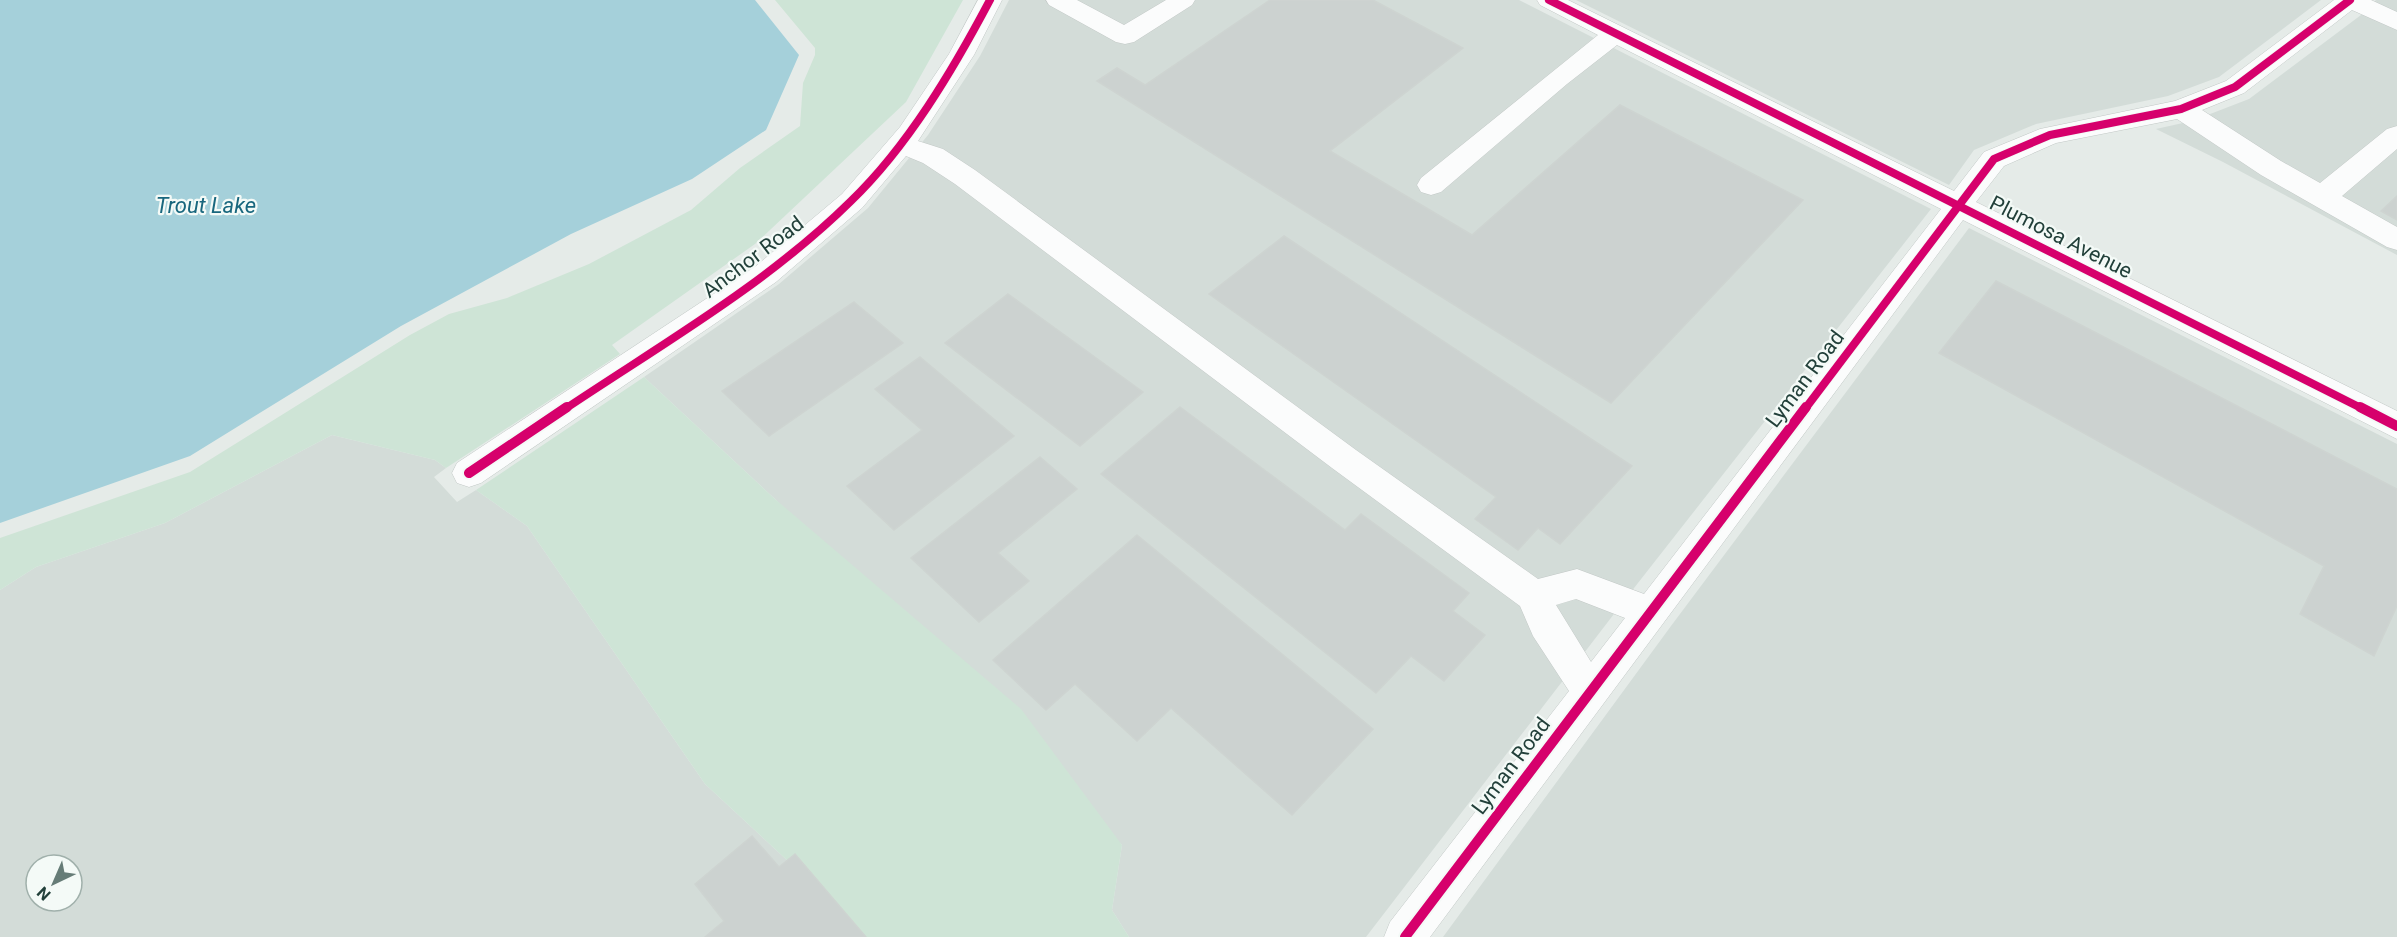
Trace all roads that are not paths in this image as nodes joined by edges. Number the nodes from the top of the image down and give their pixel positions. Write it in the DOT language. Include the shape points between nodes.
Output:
graph roads {
  1 [pos="990,0"];
  2 [pos="1058,0"];
  3 [pos="1182,0"];
  4 [pos="1549,0"];
  5 [pos="2350,0"];
  6 [pos="2397,22"];
  7 [pos="1616,33"];
  8 [pos="2181,109"];
  9 [pos="2397,135"];
  10 [pos="900,144"];
  11 [pos="1431,185"];
  12 [pos="2322,197"];
  13 [pos="1959,206"];
  14 [pos="2397,240"];
  15 [pos="2397,426"];
  16 [pos="470,473"];
  17 [pos="1534,596"];
  18 [pos="1649,612"];
  19 [pos="1589,692"];
  20 [pos="1405,937"];
  1 -- 10 [label="street, Anchor Road" via="961,55"];
  2 -- 3 [label="street" via="1125,36"];
  4 -- 7 [label="street, Plumosa Avenue"];
  5 -- 6 [label="street"];
  5 -- 8 [label="street, Lyman Road" via="2235,87"];
  7 -- 11 [label="street"];
  7 -- 13 [label="street, Plumosa Avenue"];
  8 -- 12 [label="street"];
  8 -- 13 [label="street, Lyman Road" via="2050,135 1994,159"];
  9 -- 12 [label="street"];
  10 -- 16 [label="street, Anchor Road" via="852,201 765,274"];
  10 -- 17 [label="street" via="933,156 964,177"];
  12 -- 14 [label="street"];
  13 -- 15 [label="street, Plumosa Avenue"];
  13 -- 18 [label="street, Lyman Road"];
  17 -- 18 [label="street" via="1576,584"];
  17 -- 19 [label="street" via="1546,625"];
  18 -- 19 [label="street, Lyman Road"];
  19 -- 20 [label="street, Lyman Road"];
}
